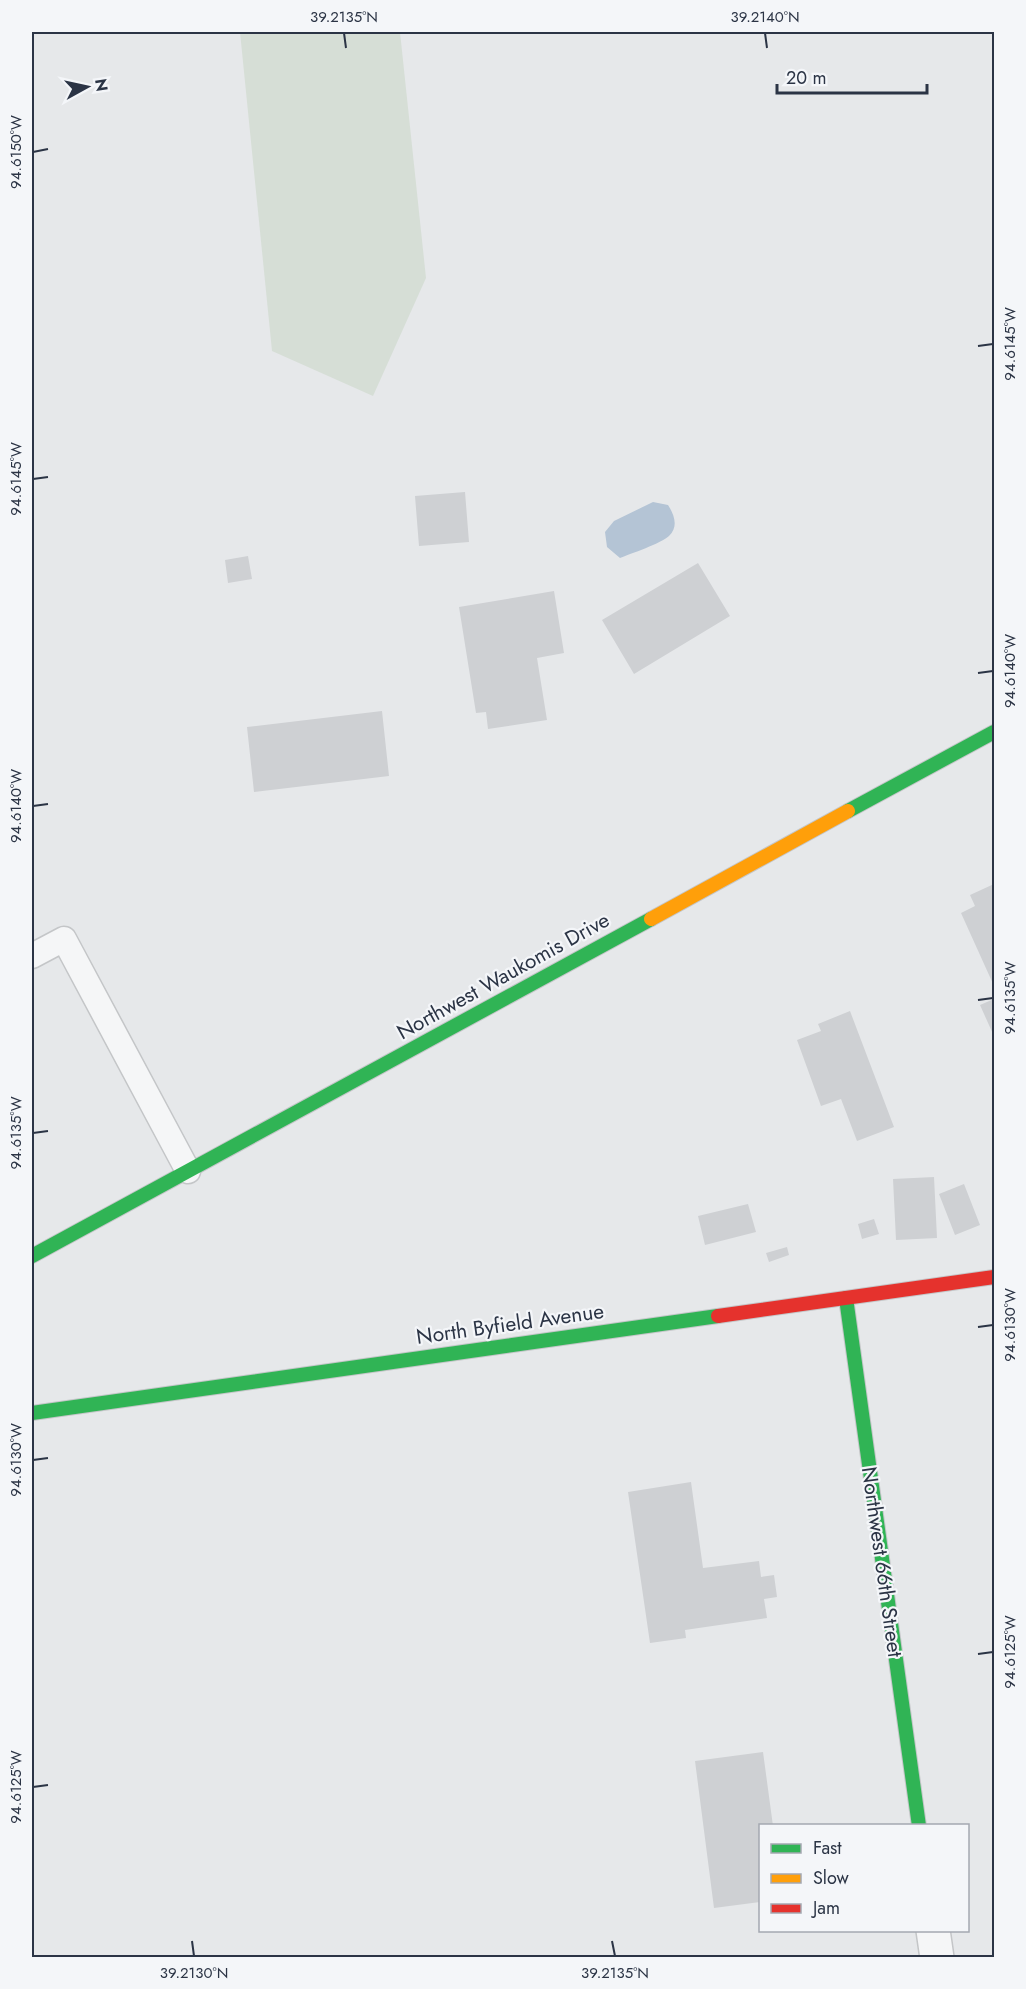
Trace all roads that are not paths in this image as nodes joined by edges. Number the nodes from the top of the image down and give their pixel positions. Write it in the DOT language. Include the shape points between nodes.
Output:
graph roads {
  1 [pos="994,732"];
  2 [pos="32,956"];
  3 [pos="188,1171"];
  4 [pos="32,1256"];
  5 [pos="994,1277"];
  6 [pos="846,1298"];
  7 [pos="32,1413"];
  8 [pos="919,1824"];
  9 [pos="933,1932"];
  10 [pos="937,1958"];
  1 -- 3 [label="street, Northwest Waukomis Drive"];
  2 -- 3 [label="lane" via="64,939"];
  3 -- 4 [label="street, Northwest Waukomis Drive"];
  5 -- 6 [label="street, North Byfield Avenue"];
  6 -- 7 [label="street, North Byfield Avenue"];
  6 -- 8 [label="street, Northwest 66th Street"];
  9 -- 10 [label="street"];
}
